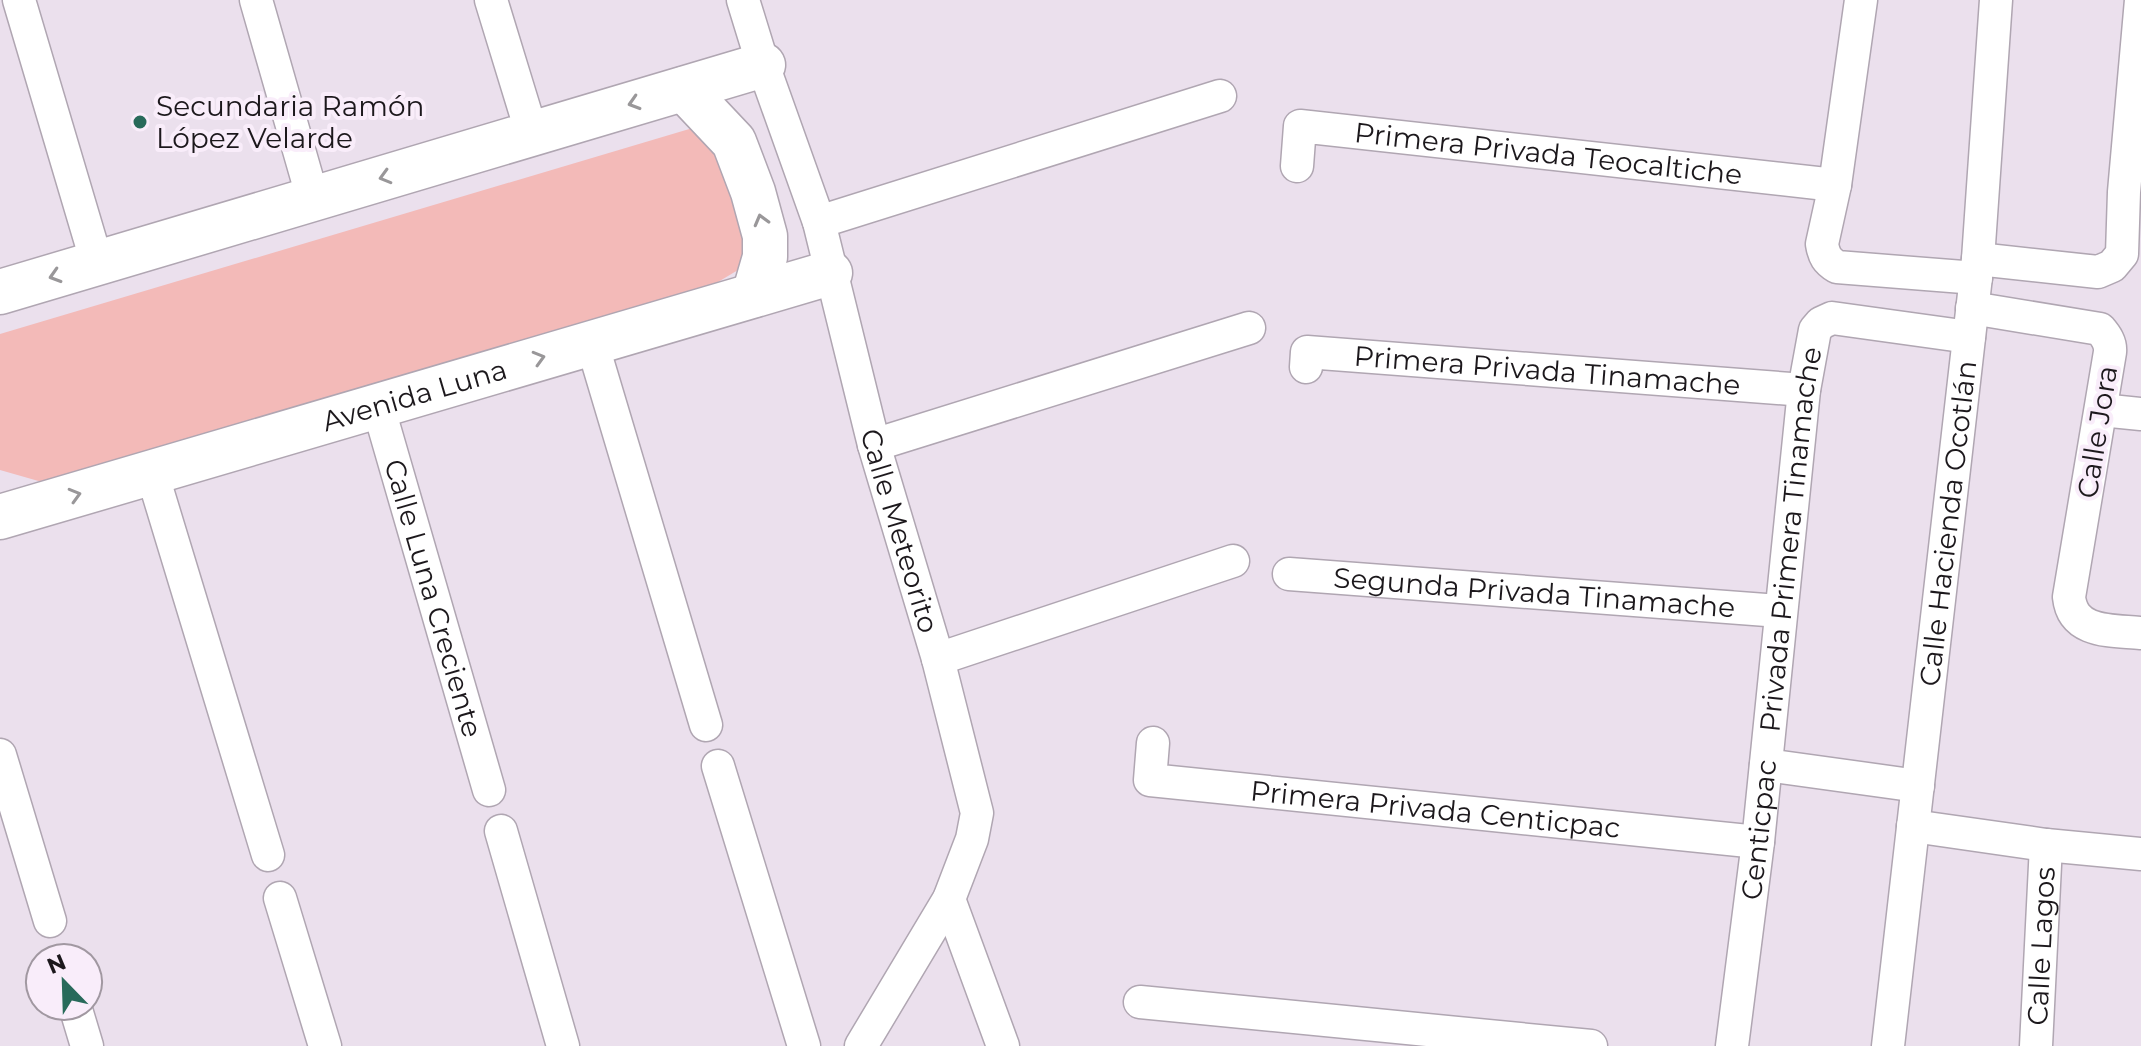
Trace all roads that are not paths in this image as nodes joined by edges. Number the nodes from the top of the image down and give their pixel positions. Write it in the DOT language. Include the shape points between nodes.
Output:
graph roads {
  1 [pos="19,0"];
  2 [pos="256,0"];
  3 [pos="491,0"];
  4 [pos="743,0"];
  5 [pos="1861,0"];
  6 [pos="1996,0"];
  7 [pos="2141,0"];
  8 [pos="763,65"];
  9 [pos="684,89"];
  10 [pos="1220,96"];
  11 [pos="532,134"];
  12 [pos="1297,166"];
  13 [pos="1835,185"];
  14 [pos="2133,192"];
  15 [pos="313,199"];
  16 [pos="819,222"];
  17 [pos="97,263"];
  18 [pos="830,273"];
  19 [pos="0,292"];
  20 [pos="754,295"];
  21 [pos="1973,295"];
  22 [pos="1249,328"];
  23 [pos="592,343"];
  24 [pos="1306,367"];
  25 [pos="1804,390"];
  26 [pos="378,406"];
  27 [pos="2101,410"];
  28 [pos="2141,414"];
  29 [pos="874,445"];
  30 [pos="152,473"];
  31 [pos="3,513"];
  32 [pos="1233,561"];
  33 [pos="1289,574"];
  34 [pos="1780,611"];
  35 [pos="2141,633"];
  36 [pos="938,659"];
  37 [pos="706,725"];
  38 [pos="1153,743"];
  39 [pos="0,755"];
  40 [pos="1766,765"];
  41 [pos="718,766"];
  42 [pos="1918,786"];
  43 [pos="489,790"];
  44 [pos="1913,826"];
  45 [pos="501,831"];
  46 [pos="1758,842"];
  47 [pos="2046,845"];
  48 [pos="2141,854"];
  49 [pos="268,855"];
  50 [pos="280,898"];
  51 [pos="949,899"];
  52 [pos="50,921"];
  53 [pos="1140,1002"];
  54 [pos="80,1022"];
  55 [pos="87,1046"];
  56 [pos="325,1046"];
  57 [pos="563,1046"];
  58 [pos="804,1046"];
  59 [pos="861,1046"];
  60 [pos="1003,1046"];
  61 [pos="1591,1046"];
  62 [pos="1732,1046"];
  63 [pos="1888,1046"];
  64 [pos="2036,1046"];
  1 -- 17 [label="street"];
  2 -- 15 [label="street"];
  3 -- 11 [label="street"];
  4 -- 8 [label="street, Calle Meteorito"];
  5 -- 13 [label="street"];
  6 -- 21 [label="street, Calle Hacienda Ocotlán"];
  7 -- 14 [label="street"];
  8 -- 9 [label="street"];
  8 -- 16 [label="street, Calle Meteorito"];
  9 -- 11 [label="street, one-way"];
  20 -- 9 [label="street, one-way" via="765,236 753,192 734,142"];
  10 -- 16 [label="street"];
  11 -- 15 [label="street, one-way"];
  12 -- 13 [label="street, Primera Privada Teocaltiche" via="1300,126"];
  13 -- 21 [label="street" via="1822,244 1832,264"];
  14 -- 21 [label="street" via="2122,254 2106,270"];
  15 -- 17 [label="street"];
  16 -- 18 [label="street, Calle Meteorito"];
  17 -- 19 [label="street, one-way"];
  18 -- 20 [label="street, Avenida Luna"];
  18 -- 29 [label="street, Calle Meteorito"];
  20 -- 23 [label="street, Avenida Luna"];
  21 -- 25 [label="street, Privada Primera Tinamache" via="1827,320 1815,330"];
  21 -- 27 [label="street, Calle Jora" via="2100,329 2110,347"];
  21 -- 42 [label="street, Calle Hacienda Ocotlán"];
  22 -- 29 [label="street"];
  26 -- 23 [label="street, Avenida Luna, one-way"];
  23 -- 37 [label="street"];
  24 -- 25 [label="street, Primera Privada Tinamache" via="1307,352"];
  25 -- 34 [label="street, Privada Primera Tinamache"];
  26 -- 30 [label="street, Avenida Luna"];
  26 -- 43 [label="street, Calle Luna Creciente"];
  27 -- 28 [label="street"];
  27 -- 35 [label="street, Calle Jora" via="2070,608 2092,627"];
  29 -- 36 [label="street, Calle Meteorito"];
  31 -- 30 [label="street, Avenida Luna, one-way"];
  30 -- 49 [label="street"];
  32 -- 36 [label="street"];
  33 -- 34 [label="street, Segunda Privada Tinamache"];
  34 -- 40 [label="street, Privada Primera Tinamache"];
  36 -- 51 [label="street, Calle Meteorito" via="977,813"];
  38 -- 46 [label="street, Primera Privada Centicpac" via="1150,780"];
  39 -- 52 [label="street"];
  40 -- 42 [label="street, Centicpac"];
  40 -- 46 [label="street, Centicpac"];
  41 -- 58 [label="street"];
  42 -- 44 [label="street, Calle Hacienda Ocotlán"];
  44 -- 47 [label="street"];
  44 -- 63 [label="street, Calle Hacienda Ocotlán"];
  45 -- 57 [label="street"];
  46 -- 62 [label="street, Centicpac"];
  47 -- 48 [label="street"];
  47 -- 64 [label="street, Calle Lagos"];
  50 -- 56 [label="street"];
  51 -- 59 [label="street, Calle Meteorito"];
  51 -- 60 [label="street"];
  53 -- 61 [label="street"];
  54 -- 55 [label="street"];
}
